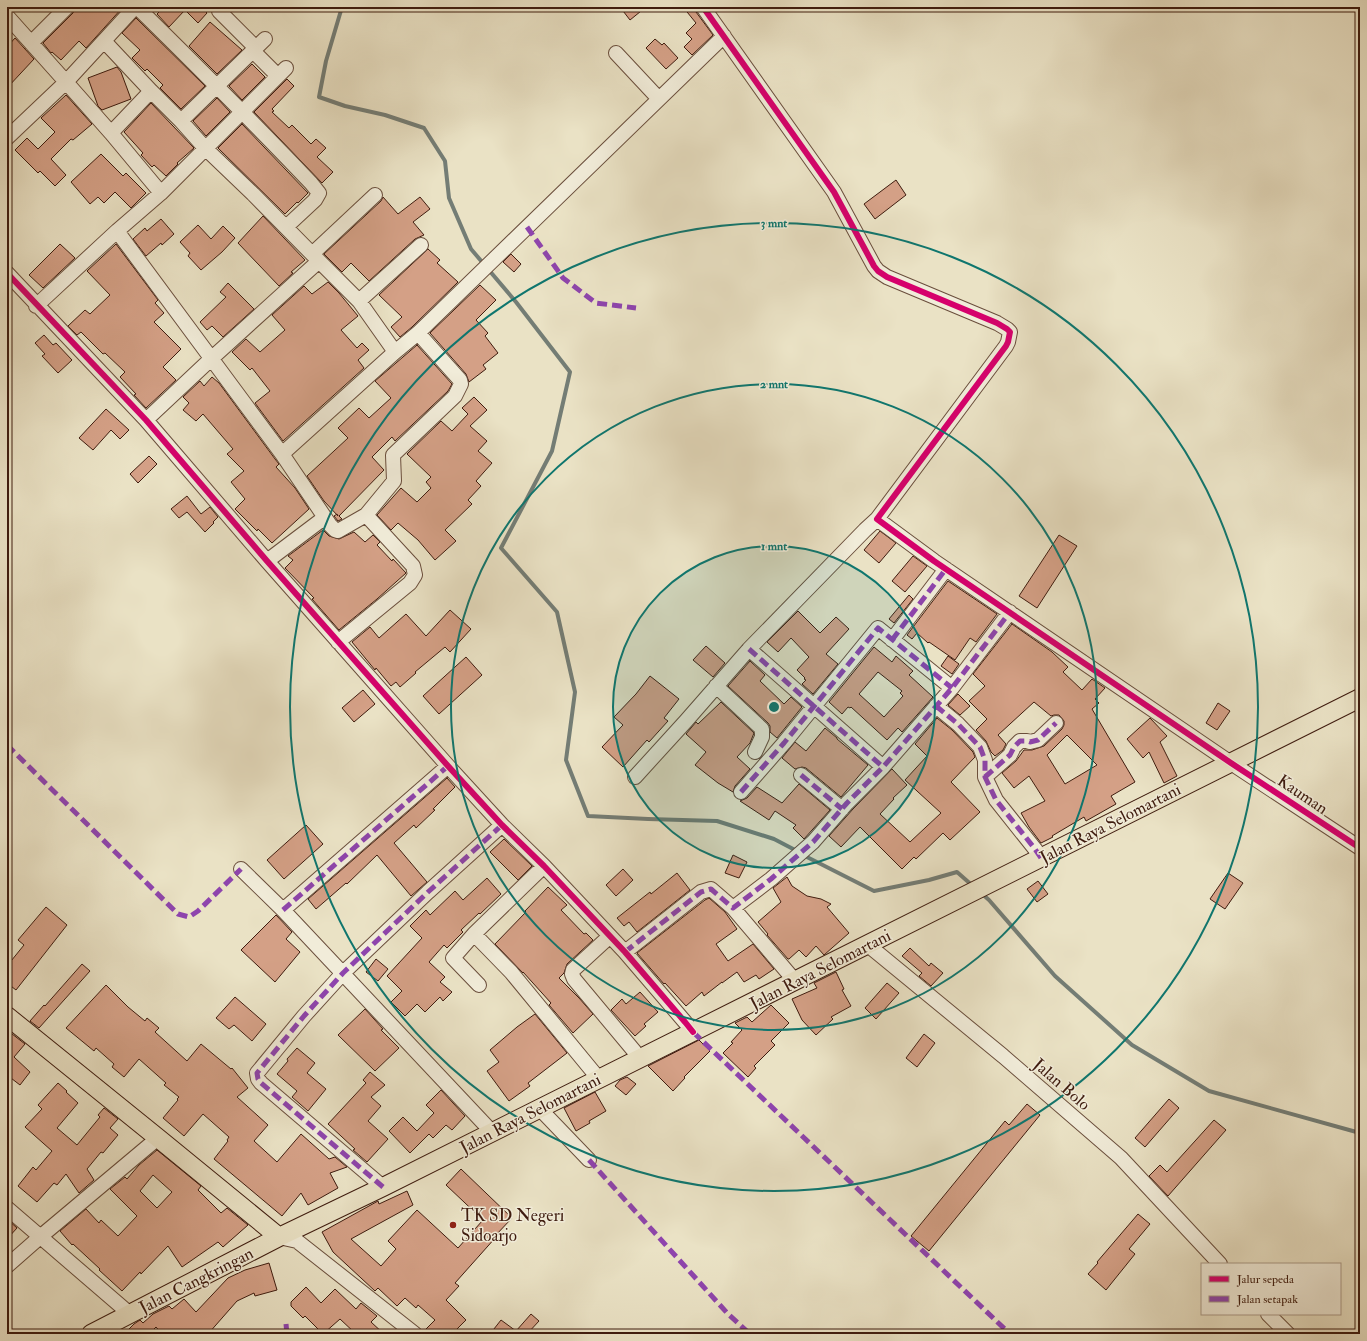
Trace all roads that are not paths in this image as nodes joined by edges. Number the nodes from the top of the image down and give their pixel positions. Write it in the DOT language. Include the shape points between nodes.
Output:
graph roads {
  1 [pos="67,7"];
  2 [pos="136,7"];
  3 [pos="703,7"];
  4 [pos="218,11"];
  5 [pos="7,16"];
  6 [pos="724,36"];
  7 [pos="104,41"];
  8 [pos="31,44"];
  9 [pos="258,46"];
  10 [pos="616,53"];
  11 [pos="66,82"];
  12 [pos="218,86"];
  13 [pos="151,91"];
  14 [pos="659,99"];
  15 [pos="241,112"];
  16 [pos="181,121"];
  17 [pos="111,133"];
  18 [pos="7,138"];
  19 [pos="205,148"];
  20 [pos="161,194"];
  21 [pos="375,195"];
  22 [pos="286,227"];
  23 [pos="118,231"];
  24 [pos="421,245"];
  25 [pos="316,258"];
  26 [pos="7,274"];
  27 [pos="359,301"];
  28 [pos="36,306"];
  29 [pos="418,333"];
  30 [pos="395,352"];
  31 [pos="212,358"];
  32 [pos="146,420"];
  33 [pos="282,454"];
  34 [pos="366,515"];
  35 [pos="324,518"];
  36 [pos="877,519"];
  37 [pos="268,562"];
  38 [pos="946,569"];
  39 [pos="1010,612"];
  40 [pos="892,640"];
  41 [pos="338,642"];
  42 [pos="749,649"];
  43 [pos="716,686"];
  44 [pos="952,688"];
  45 [pos="1360,698"];
  46 [pos="813,706"];
  47 [pos="936,706"];
  48 [pos="1056,723"];
  49 [pos="755,752"];
  50 [pos="1231,763"];
  51 [pos="448,766"];
  52 [pos="883,767"];
  53 [pos="801,775"];
  54 [pos="634,777"];
  55 [pos="985,777"];
  56 [pos="741,792"];
  57 [pos="842,810"];
  58 [pos="502,825"];
  59 [pos="1360,848"];
  60 [pos="1041,858"];
  61 [pos="544,866"];
  62 [pos="241,869"];
  63 [pos="733,908"];
  64 [pos="283,910"];
  65 [pos="474,934"];
  66 [pos="610,936"];
  67 [pos="868,945"];
  68 [pos="625,952"];
  69 [pos="343,973"];
  70 [pos="795,981"];
  71 [pos="479,984"];
  72 [pos="7,1018"];
  73 [pos="693,1032"];
  74 [pos="640,1058"];
  75 [pos="599,1079"];
  76 [pos="540,1109"];
  77 [pos="492,1132"];
  78 [pos="158,1138"];
  79 [pos="589,1160"];
  80 [pos="383,1187"];
  81 [pos="7,1208"];
  82 [pos="40,1236"];
  83 [pos="279,1237"];
  84 [pos="1219,1263"];
  85 [pos="7,1266"];
  86 [pos="130,1314"];
  87 [pos="1269,1315"];
  88 [pos="91,1334"];
  89 [pos="415,1334"];
  90 [pos="1288,1334"];
  1 -- 8 [label="street"];
  2 -- 7 [label="street"];
  2 -- 12 [label="street"];
  3 -- 6 [label="street"];
  4 -- 9 [label="street"];
  5 -- 8 [label="street"];
  6 -- 14 [label="street"];
  6 -- 36 [label="street" via="834,192 878,271 997,323 1010,332 1006,346"];
  7 -- 11 [label="street"];
  7 -- 13 [label="street"];
  8 -- 11 [label="street"];
  9 -- 12 [label="street"];
  9 -- 15 [label="street" via="282,72"];
  10 -- 14 [label="street"];
  11 -- 17 [label="street"];
  11 -- 18 [label="street"];
  12 -- 15 [label="street"];
  12 -- 16 [label="street"];
  13 -- 16 [label="street"];
  13 -- 17 [label="street"];
  14 -- 29 [label="street"];
  15 -- 19 [label="street"];
  15 -- 22 [label="street" via="319,193 315,200"];
  16 -- 19 [label="street"];
  17 -- 20 [label="street"];
  19 -- 20 [label="street"];
  19 -- 22 [label="street"];
  20 -- 23 [label="street"];
  21 -- 25 [label="street"];
  22 -- 25 [label="street"];
  23 -- 28 [label="street"];
  23 -- 31 [label="street"];
  24 -- 27 [label="street"];
  25 -- 27 [label="street"];
  25 -- 31 [label="street"];
  26 -- 28 [label="street"];
  27 -- 30 [label="street"];
  28 -- 32 [label="street"];
  29 -- 30 [label="street"];
  29 -- 34 [label="street" via="461,384 455,396 393,455 394,481"];
  30 -- 33 [label="street"];
  31 -- 32 [label="street"];
  31 -- 33 [label="street"];
  32 -- 37 [label="street"];
  33 -- 35 [label="street"];
  34 -- 35 [label="street" via="338,531"];
  34 -- 41 [label="street" via="409,560 415,575 410,583"];
  35 -- 37 [label="street"];
  36 -- 38 [label="street, Kauman"];
  36 -- 42 [label="street"];
  37 -- 41 [label="street"];
  38 -- 39 [label="street, Kauman"];
  38 -- 40 [label="street"];
  39 -- 44 [label="street"];
  39 -- 50 [label="street, Kauman"];
  40 -- 44 [label="street"];
  40 -- 46 [label="street" via="878,628"];
  41 -- 51 [label="street"];
  42 -- 43 [label="street"];
  42 -- 46 [label="street"];
  43 -- 49 [label="street" via="762,729 762,737"];
  43 -- 54 [label="street"];
  44 -- 47 [label="street"];
  45 -- 50 [label="main road, Jalan Raya Selomartani"];
  46 -- 52 [label="street"];
  46 -- 56 [label="street"];
  47 -- 52 [label="street"];
  47 -- 55 [label="street" via="980,747 986,760"];
  48 -- 55 [label="street" via="1038,740 1020,742 1010,755"];
  50 -- 59 [label="street, Kauman"];
  50 -- 60 [label="main road, Jalan Raya Selomartani"];
  51 -- 58 [label="street"];
  51 -- 64 [label="street"];
  52 -- 57 [label="street"];
  53 -- 57 [label="street"];
  55 -- 60 [label="street" via="996,800"];
  57 -- 63 [label="street" via="794,860"];
  58 -- 61 [label="street"];
  58 -- 69 [label="street"];
  60 -- 67 [label="main road, Jalan Raya Selomartani"];
  61 -- 65 [label="street"];
  61 -- 66 [label="street"];
  62 -- 64 [label="street"];
  63 -- 68 [label="street" via="711,889 702,892"];
  63 -- 70 [label="street"];
  64 -- 69 [label="street"];
  65 -- 71 [label="street" via="453,958"];
  65 -- 75 [label="street" via="511,972"];
  66 -- 68 [label="street"];
  66 -- 74 [label="street" via="573,970 572,974"];
  67 -- 70 [label="main road, Jalan Raya Selomartani"];
  67 -- 84 [label="street, Jalan Bolo" via="1003,1056 1121,1158"];
  68 -- 73 [label="street"];
  69 -- 77 [label="street"];
  69 -- 80 [label="street" via="257,1074 258,1079"];
  70 -- 73 [label="main road, Jalan Raya Selomartani"];
  72 -- 78 [label="main road"];
  73 -- 74 [label="main road, Jalan Raya Selomartani"];
  74 -- 75 [label="main road, Jalan Raya Selomartani"];
  75 -- 76 [label="main road, Jalan Raya Selomartani"];
  76 -- 77 [label="main road, Jalan Raya Selomartani"];
  76 -- 79 [label="street"];
  77 -- 80 [label="main road, Jalan Raya Selomartani"];
  78 -- 82 [label="street"];
  78 -- 83 [label="main road"];
  80 -- 83 [label="main road, Jalan Raya Selomartani"];
  81 -- 82 [label="street"];
  82 -- 85 [label="street"];
  82 -- 86 [label="street"];
  83 -- 86 [label="main road, Jalan Cangkringan"];
  83 -- 89 [label="street" via="296,1241"];
  86 -- 88 [label="main road, Jalan Cangkringan"];
  87 -- 90 [label="street"];
}
